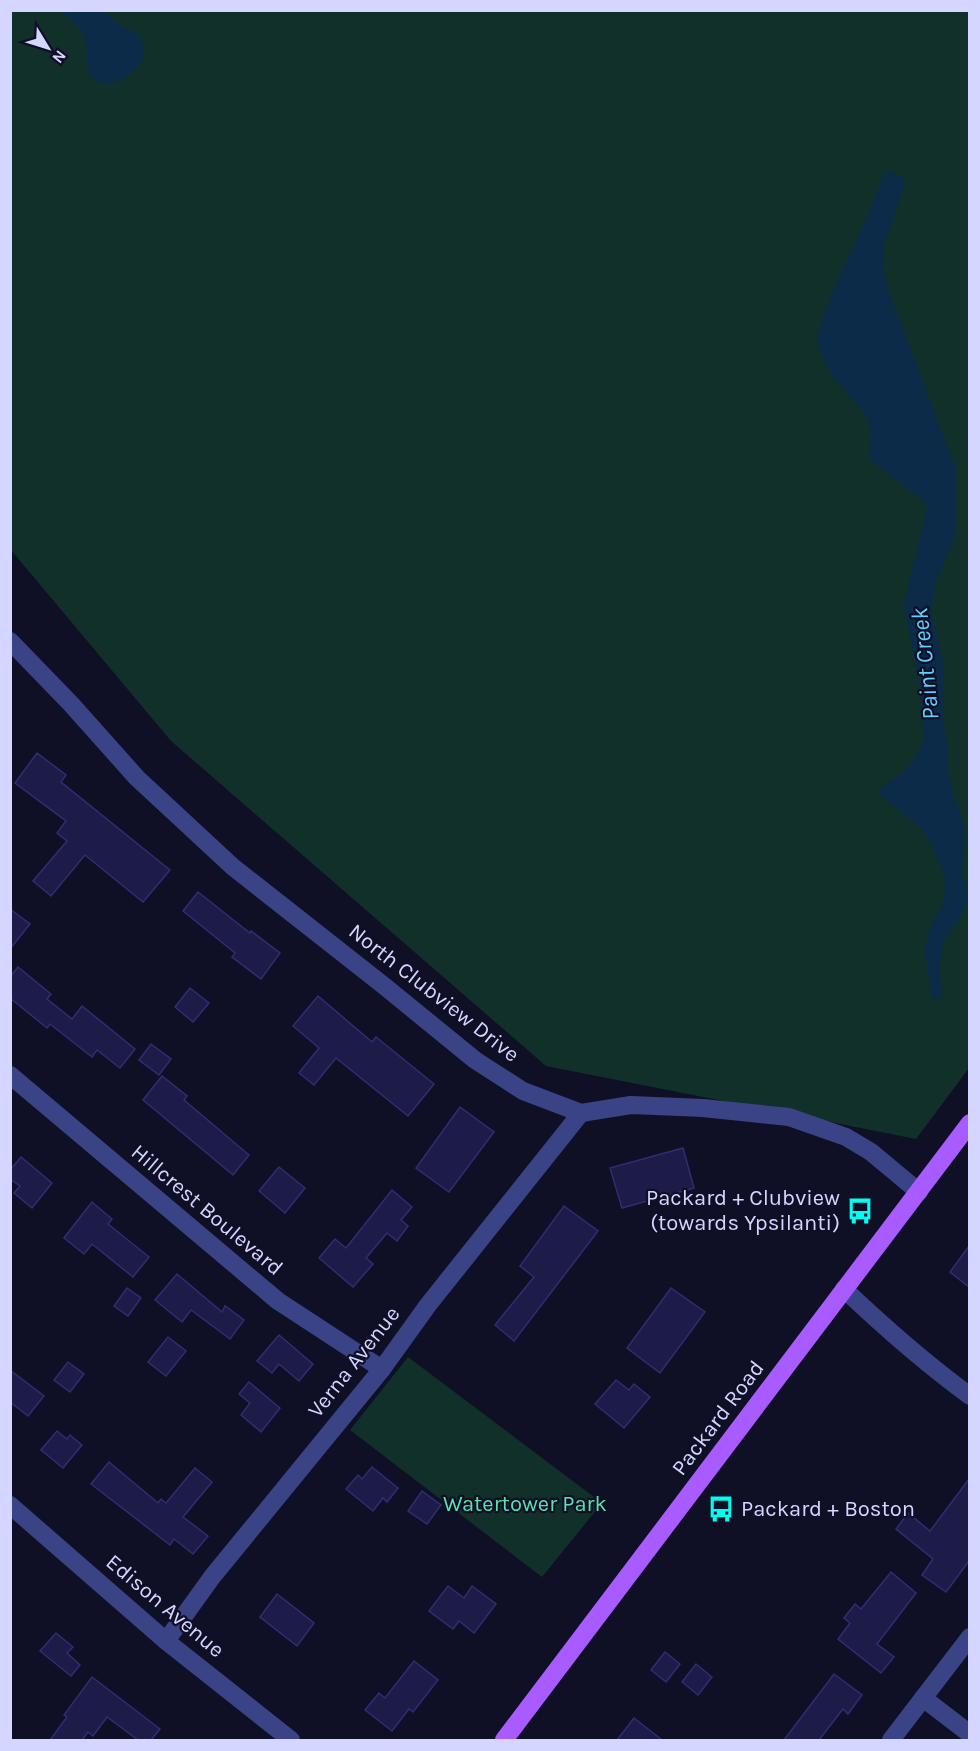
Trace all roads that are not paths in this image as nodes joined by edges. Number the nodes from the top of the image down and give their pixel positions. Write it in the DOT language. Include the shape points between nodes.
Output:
graph roads {
  1 [pos="10,641"];
  2 [pos="10,1075"];
  3 [pos="581,1113"];
  4 [pos="969,1123"];
  5 [pos="919,1192"];
  6 [pos="844,1289"];
  7 [pos="382,1369"];
  8 [pos="969,1396"];
  9 [pos="10,1505"];
  10 [pos="969,1637"];
  11 [pos="166,1641"];
  12 [pos="923,1698"];
  13 [pos="969,1734"];
  14 [pos="291,1740"];
  15 [pos="504,1740"];
  16 [pos="891,1740"];
  1 -- 3 [label="street, North Clubview Drive" via="137,778 233,867 475,1060 523,1091"];
  2 -- 7 [label="street, Hillcrest Boulevard" via="278,1301"];
  3 -- 5 [label="street, North Clubview Drive" via="631,1105 789,1117 846,1137 871,1152"];
  3 -- 7 [label="street, Verna Avenue"];
  4 -- 5 [label="main road, Packard Road"];
  5 -- 6 [label="main road, Packard Road"];
  6 -- 8 [label="street" via="930,1367"];
  6 -- 15 [label="main road, Packard Road"];
  7 -- 11 [label="street, Verna Avenue" via="212,1577"];
  9 -- 11 [label="street, Edison Avenue"];
  10 -- 12 [label="street"];
  11 -- 14 [label="street, Edison Avenue"];
  12 -- 13 [label="street"];
  12 -- 16 [label="street"];
}
